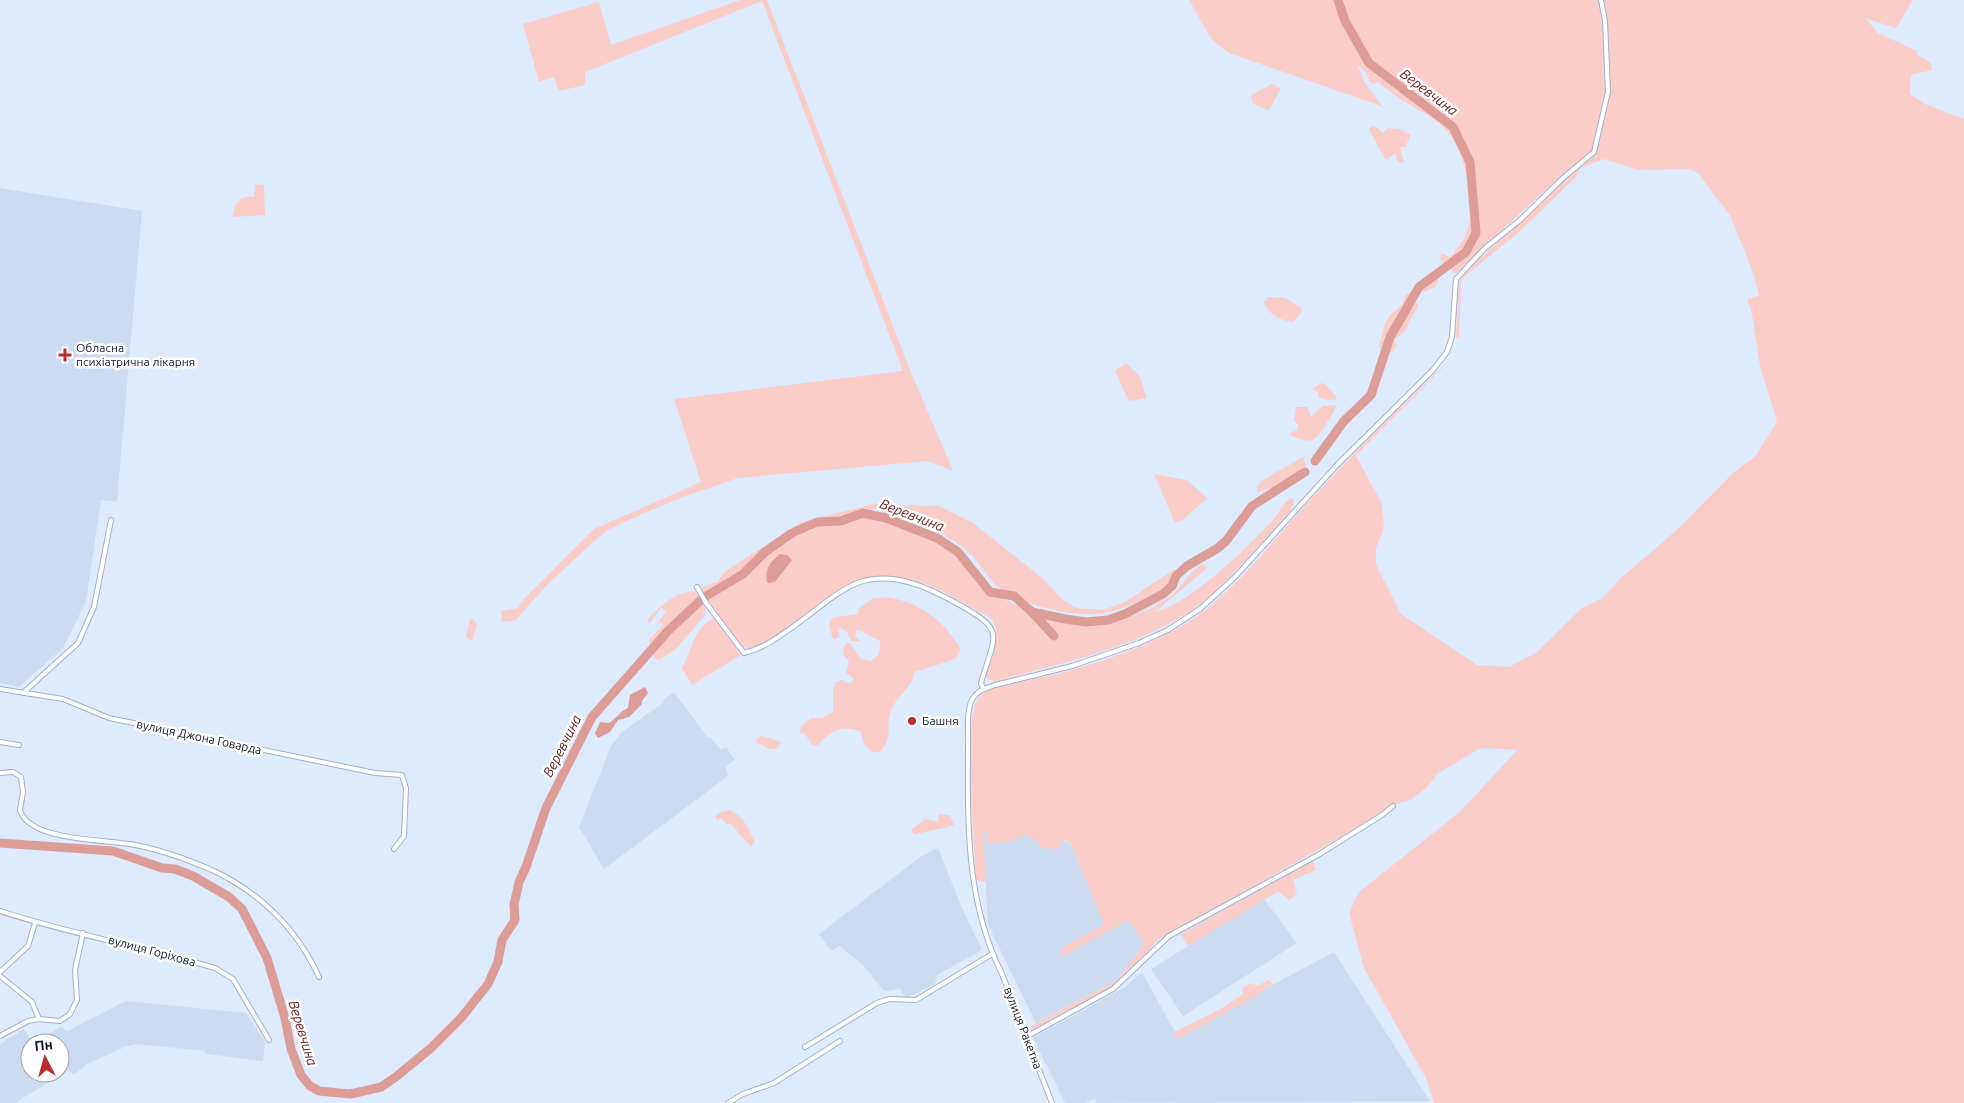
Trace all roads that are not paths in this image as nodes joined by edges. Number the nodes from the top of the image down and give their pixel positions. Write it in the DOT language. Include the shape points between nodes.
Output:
graph roads {
  1 [pos="1601,0"];
  2 [pos="111,520"];
  3 [pos="697,587"];
  4 [pos="0,689"];
  5 [pos="983,689"];
  6 [pos="23,693"];
  7 [pos="0,742"];
  8 [pos="19,746"];
  9 [pos="0,773"];
  10 [pos="1392,806"];
  11 [pos="394,849"];
  12 [pos="0,911"];
  13 [pos="35,923"];
  14 [pos="83,933"];
  15 [pos="992,954"];
  16 [pos="0,974"];
  17 [pos="319,976"];
  18 [pos="39,1019"];
  19 [pos="0,1036"];
  20 [pos="1026,1037"];
  21 [pos="269,1040"];
  22 [pos="840,1041"];
  23 [pos="805,1046"];
  24 [pos="728,1103"];
  25 [pos="1052,1103"];
  1 -- 5 [label="street" via="1608,92 1594,152 1485,248 1456,278 1452,337 1447,352 1432,371 1337,464 1235,577 1200,609 1168,630 1139,643 1072,666"];
  2 -- 6 [label="street" via="94,607 78,643"];
  3 -- 5 [label="street" via="744,653 766,646 861,582 892,580 918,584 990,625 994,639 981,683"];
  4 -- 6 [label="street, вулиця Джона Говарда"];
  5 -- 15 [label="street, вулиця Ракетна" via="973,698 969,713 968,828 974,889"];
  6 -- 11 [label="street, вулиця Джона Говарда" via="63,699 109,718 402,775 406,788 404,836"];
  7 -- 8 [label="street"];
  9 -- 17 [label="street" via="13,772 21,776 20,810 28,822 59,836 127,843 184,859 215,872 259,898 305,946"];
  10 -- 20 [label="street" via="1318,855 1169,936 1113,989"];
  12 -- 13 [label="street, вулиця Горіхова"];
  13 -- 14 [label="street, вулиця Горіхова"];
  13 -- 16 [label="street" via="28,946"];
  14 -- 18 [label="street" via="75,970 77,1000 70,1014 60,1022"];
  14 -- 21 [label="street, вулиця Горіхова" via="172,955 227,974"];
  15 -- 20 [label="street, вулиця Ракетна"];
  15 -- 23 [label="street" via="916,1000 889,999 877,1003"];
  16 -- 18 [label="street" via="32,1002"];
  18 -- 19 [label="street" via="28,1021"];
  20 -- 25 [label="street, вулиця Ракетна"];
  22 -- 24 [label="street" via="774,1083 742,1094"];
}
